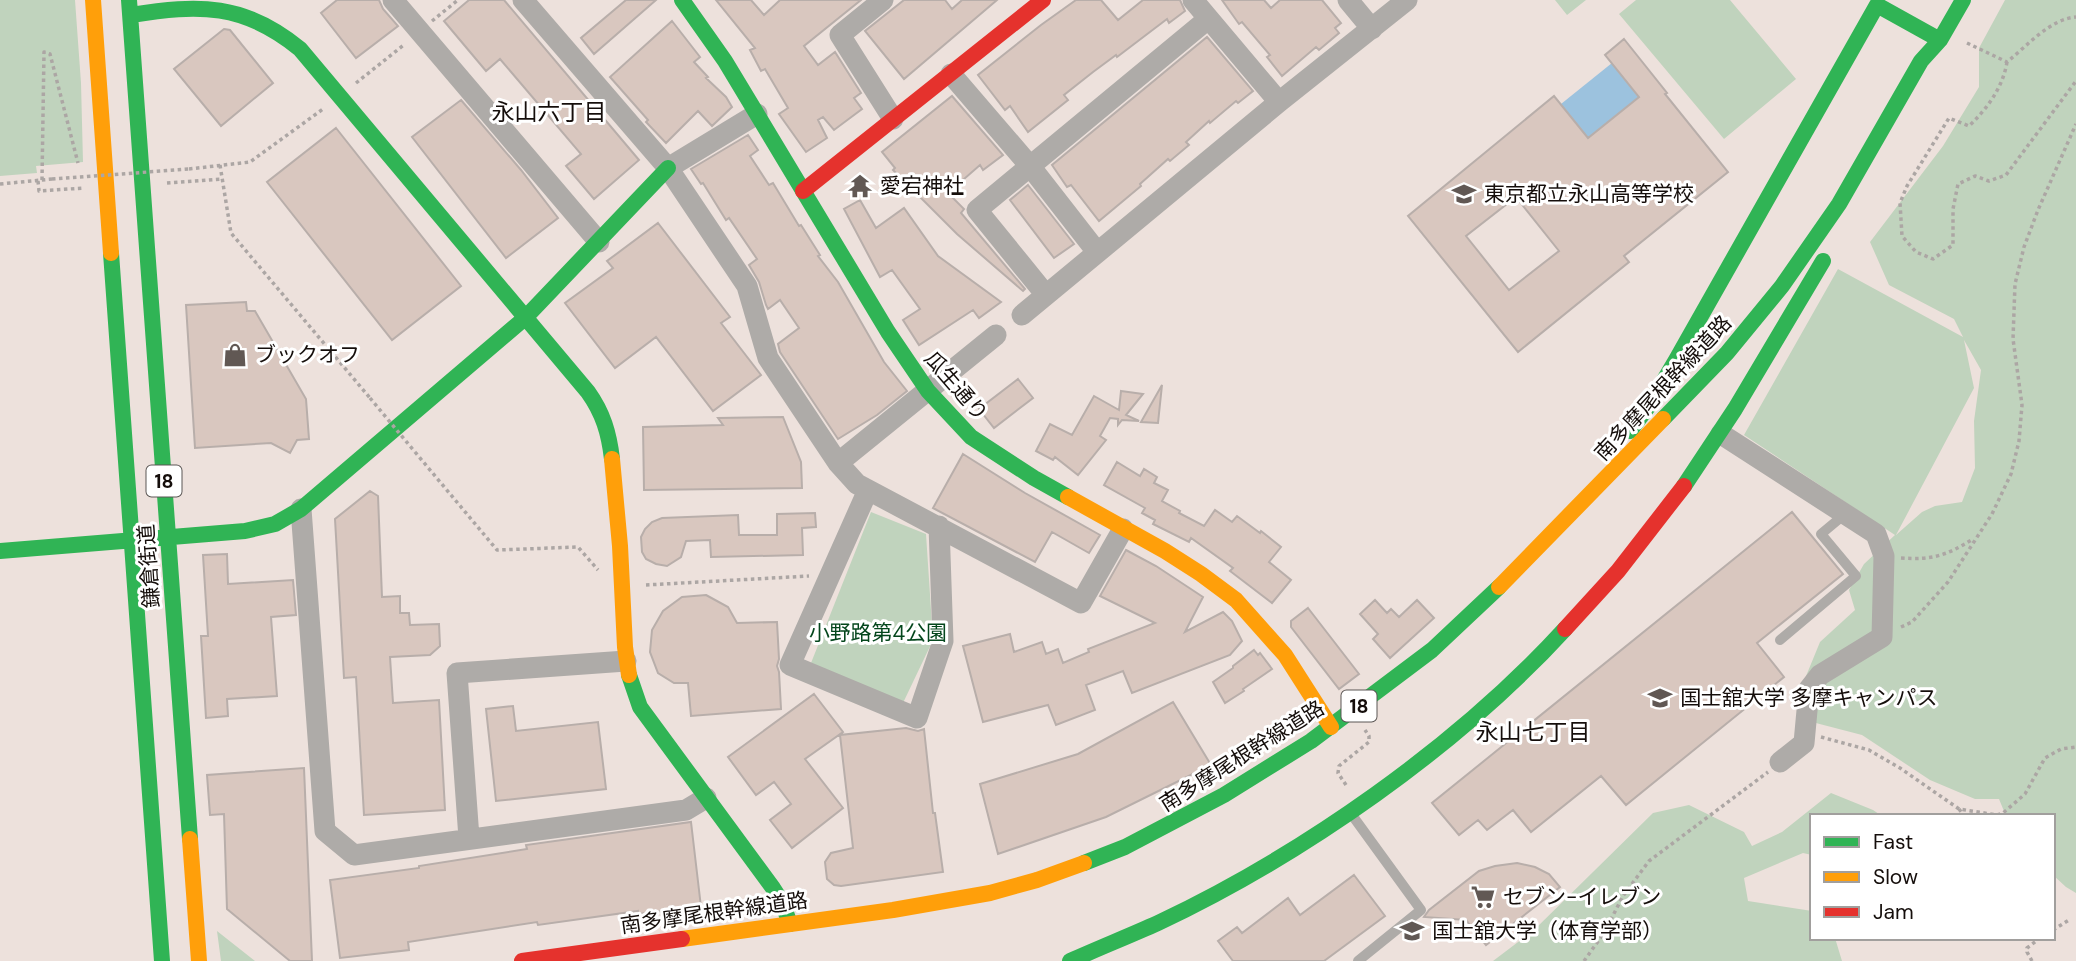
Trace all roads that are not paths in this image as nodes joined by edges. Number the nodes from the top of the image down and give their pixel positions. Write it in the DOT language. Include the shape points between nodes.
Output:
graph roads {
  1 [pos="93,0"];
  2 [pos="393,0"];
  3 [pos="682,0"];
  4 [pos="883,0"];
  5 [pos="1043,0"];
  6 [pos="1193,0"];
  7 [pos="1348,0"];
  8 [pos="1407,0"];
  9 [pos="1963,0"];
  10 [pos="1873,2"];
  11 [pos="532,3"];
  12 [pos="230,5"];
  13 [pos="130,7"];
  14 [pos="1208,19"];
  15 [pos="1372,29"];
  16 [pos="1940,40"];
  17 [pos="951,75"];
  18 [pos="1279,102"];
  19 [pos="757,114"];
  20 [pos="893,119"];
  21 [pos="1030,166"];
  22 [pos="668,168"];
  23 [pos="803,191"];
  24 [pos="1851,214"];
  25 [pos="599,242"];
  26 [pos="1831,248"];
  27 [pos="1097,252"];
  28 [pos="1046,295"];
  29 [pos="1022,315"];
  30 [pos="526,318"];
  31 [pos="996,335"];
  32 [pos="928,391"];
  33 [pos="1721,434"];
  34 [pos="838,463"];
  35 [pos="868,490"];
  36 [pos="301,509"];
  37 [pos="1845,514"];
  38 [pos="1565,521"];
  39 [pos="939,526"];
  40 [pos="1123,529"];
  41 [pos="167,537"];
  42 [pos="132,539"];
  43 [pos="0,551"];
  44 [pos="1780,640"];
  45 [pos="626,661"];
  46 [pos="1331,727"];
  47 [pos="1780,762"];
  48 [pos="706,798"];
  49 [pos="1350,813"];
  50 [pos="469,838"];
  51 [pos="790,924"];
  52 [pos="553,959"];
  53 [pos="162,961"];
  54 [pos="199,961"];
  55 [pos="522,961"];
  56 [pos="1070,961"];
  57 [pos="1358,961"];
  1 -- 42 [label="main road, 鎌倉街道 / 18"];
  2 -- 25 [label="street"];
  3 -- 19 [label="main road, 瓜生通り"];
  4 -- 20 [label="street" via="840,34"];
  5 -- 17 [label="main road"];
  6 -- 14 [label="street"];
  7 -- 15 [label="street"];
  8 -- 15 [label="street"];
  9 -- 16 [label="main road, 南多摩尾根幹線道路 / 18"];
  10 -- 16 [label="main road"];
  10 -- 38 [label="main road" via="1650,404"];
  11 -- 22 [label="street"];
  12 -- 13 [label="main road" via="155,11"];
  12 -- 30 [label="main road" via="285,35 300,49"];
  13 -- 41 [label="main road, 鎌倉街道 / 18"];
  14 -- 18 [label="street"];
  14 -- 21 [label="street"];
  15 -- 18 [label="street"];
  16 -- 24 [label="main road, 南多摩尾根幹線道路 / 18" via="1933,67"];
  16 -- 38 [label="main road, 南多摩尾根幹線道路 / 18" via="1921,61 1839,204 1782,286 1727,353"];
  17 -- 20 [label="main road"];
  17 -- 21 [label="street"];
  18 -- 27 [label="street"];
  19 -- 22 [label="street"];
  19 -- 23 [label="main road, 瓜生通り"];
  20 -- 23 [label="main road"];
  21 -- 27 [label="street"];
  21 -- 28 [label="street" via="976,210"];
  22 -- 25 [label="main road"];
  22 -- 34 [label="street" via="747,286 768,358"];
  23 -- 32 [label="main road, 瓜生通り"];
  25 -- 30 [label="main road"];
  26 -- 33 [label="main road"];
  27 -- 28 [label="street"];
  28 -- 29 [label="street"];
  30 -- 36 [label="main road"];
  30 -- 45 [label="main road" via="588,392 610,433"];
  31 -- 32 [label="street"];
  32 -- 34 [label="street"];
  32 -- 40 [label="main road, 瓜生通り" via="971,437"];
  33 -- 37 [label="street"];
  33 -- 49 [label="main road" via="1646,537 1560,635 1465,724"];
  34 -- 35 [label="street"];
  35 -- 39 [label="street"];
  35 -- 39 [label="street" via="790,665 917,718 943,641"];
  36 -- 41 [label="main road" via="275,524 244,531"];
  36 -- 50 [label="street" via="325,831 354,855"];
  37 -- 44 [label="lane" via="1821,534 1856,576"];
  37 -- 47 [label="street" via="1876,534 1884,556 1882,637 1820,675 1809,689 1804,743"];
  38 -- 46 [label="main road, 南多摩尾根幹線道路 / 18" via="1432,650"];
  39 -- 40 [label="street" via="1081,603"];
  40 -- 46 [label="main road, 瓜生通り" via="1202,573 1236,600 1284,655"];
  41 -- 42 [label="main road"];
  41 -- 54 [label="main road, 鎌倉街道 / 18"];
  42 -- 43 [label="main road"];
  42 -- 53 [label="main road, 鎌倉街道 / 18"];
  45 -- 48 [label="main road" via="640,707"];
  45 -- 50 [label="street" via="457,673"];
  46 -- 51 [label="main road, 南多摩尾根幹線道路 / 18" via="1224,795 1156,832 1082,864 990,893"];
  48 -- 50 [label="street" via="686,810"];
  48 -- 51 [label="main road" via="773,888"];
  49 -- 56 [label="main road" via="1246,877"];
  49 -- 57 [label="lane" via="1421,910"];
  51 -- 52 [label="main road, 南多摩尾根幹線道路 / 18"];
  52 -- 55 [label="main road, 南多摩尾根幹線道路 / 18"];
}
